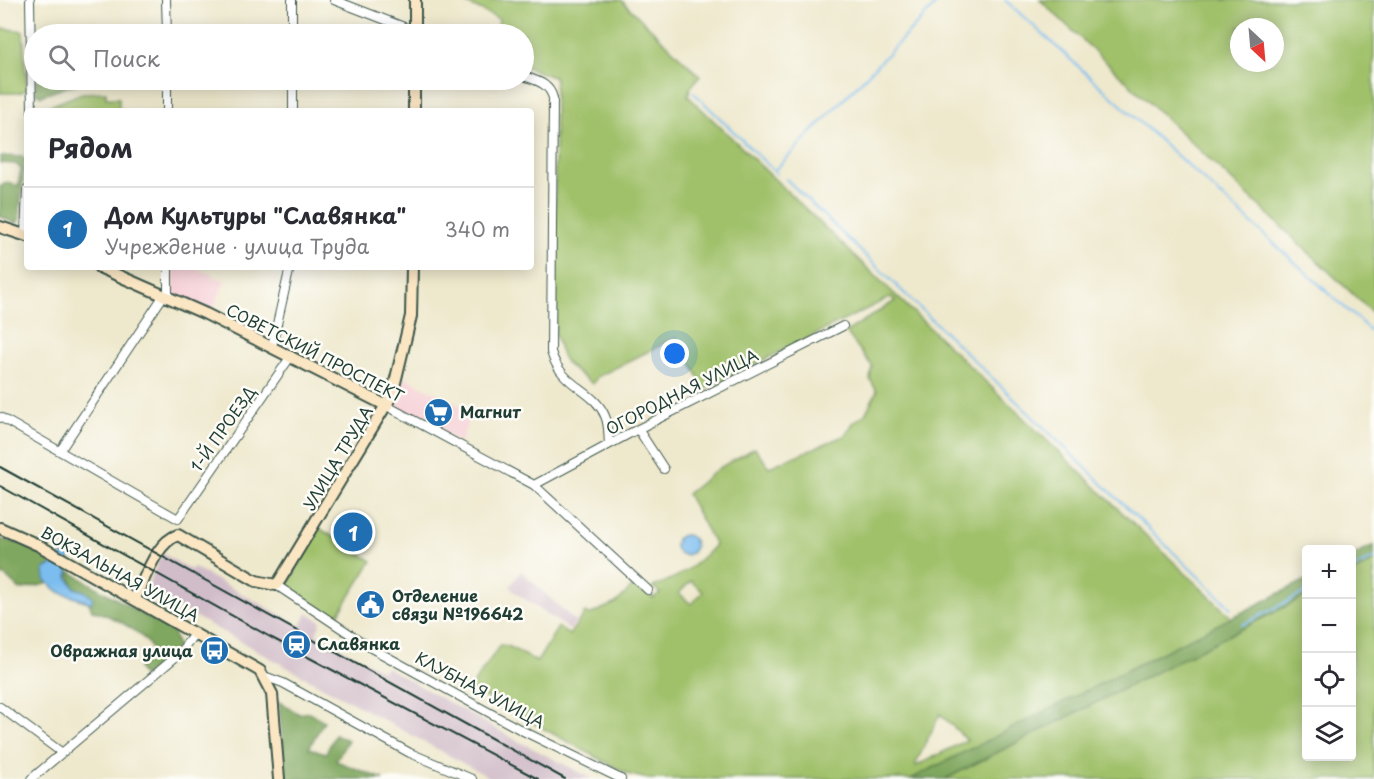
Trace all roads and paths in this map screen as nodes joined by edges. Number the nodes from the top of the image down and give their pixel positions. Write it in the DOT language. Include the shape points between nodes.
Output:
graph roads {
  1 [pos="30,0"];
  2 [pos="166,0"];
  3 [pos="292,0"];
  4 [pos="334,0"];
  5 [pos="415,0"];
  6 [pos="30,24"];
  7 [pos="167,24"];
  8 [pos="292,24"];
  9 [pos="393,24"];
  10 [pos="416,24"];
  11 [pos="534,81"];
  12 [pos="32,90"];
  13 [pos="167,90"];
  14 [pos="292,90"];
  15 [pos="414,90"];
  16 [pos="32,108"];
  17 [pos="167,108"];
  18 [pos="293,108"];
  19 [pos="414,108"];
  20 [pos="0,227"];
  21 [pos="24,234"];
  22 [pos="106,270"];
  23 [pos="168,270"];
  24 [pos="289,270"];
  25 [pos="412,270"];
  26 [pos="166,296"];
  27 [pos="843,326"];
  28 [pos="272,346"];
  29 [pos="291,356"];
  30 [pos="387,406"];
  31 [pos="0,417"];
  32 [pos="638,429"];
  33 [pos="609,444"];
  34 [pos="60,451"];
  35 [pos="664,469"];
  36 [pos="534,485"];
  37 [pos="178,519"];
  38 [pos="0,528"];
  39 [pos="178,535"];
  40 [pos="276,585"];
  41 [pos="648,590"];
  42 [pos="135,598"];
  43 [pos="195,633"];
  44 [pos="264,676"];
  45 [pos="0,707"];
  46 [pos="61,752"];
  47 [pos="31,779"];
  48 [pos="279,779"];
  49 [pos="472,779"];
  50 [pos="621,779"];
  1 -- 6 [label="street"];
  2 -- 7 [label="street"];
  3 -- 8 [label="street"];
  4 -- 9 [label="street"];
  5 -- 10 [label="street"];
  11 -- 33 [label="street" via="551,89 553,98 551,352 565,379 602,410"];
  12 -- 16 [label="street"];
  13 -- 17 [label="street"];
  14 -- 18 [label="street"];
  15 -- 19 [label="street"];
  20 -- 21 [label="street"];
  22 -- 26 [label="street, СОВЕТСКИЙ ПРОСПЕКТ"];
  23 -- 26 [label="street"];
  24 -- 28 [label="street"];
  25 -- 30 [label="street, УЛИЦА ТРУДА" via="411,316"];
  26 -- 28 [label="street, СОВЕТСКИЙ ПРОСПЕКТ"];
  26 -- 34 [label="street"];
  27 -- 32 [label="street, ОГОРОДНАЯ УЛИЦА"];
  28 -- 29 [label="street, СОВЕТСКИЙ ПРОСПЕКТ"];
  29 -- 30 [label="street, СОВЕТСКИЙ ПРОСПЕКТ"];
  29 -- 37 [label="street, 1-Й ПРОЕЗД"];
  30 -- 36 [label="street, СОВЕТСКИЙ ПРОСПЕКТ"];
  30 -- 40 [label="street, УЛИЦА ТРУДА"];
  31 -- 34 [label="street"];
  32 -- 33 [label="street, ОГОРОДНАЯ УЛИЦА"];
  32 -- 35 [label="street"];
  33 -- 36 [label="street, ОГОРОДНАЯ УЛИЦА"];
  34 -- 37 [label="street"];
  36 -- 41 [label="street, СОВЕТСКИЙ ПРОСПЕКТ"];
  37 -- 39 [label="street"];
  38 -- 42 [label="street, ВОКЗАЛЬНАЯ УЛИЦА"];
  39 -- 40 [label="street, КЛУБНАЯ УЛИЦА" via="256,581"];
  39 -- 42 [label="street" via="162,548"];
  40 -- 50 [label="street, КЛУБНАЯ УЛИЦА" via="380,653"];
  42 -- 43 [label="street, ВОКЗАЛЬНАЯ УЛИЦА"];
  43 -- 44 [label="street, ВОКЗАЛЬНАЯ УЛИЦА"];
  43 -- 46 [label="street" via="178,655"];
  44 -- 48 [label="street" via="272,694"];
  44 -- 49 [label="street" via="284,683 410,753"];
  45 -- 46 [label="street"];
  46 -- 47 [label="street"];
}
